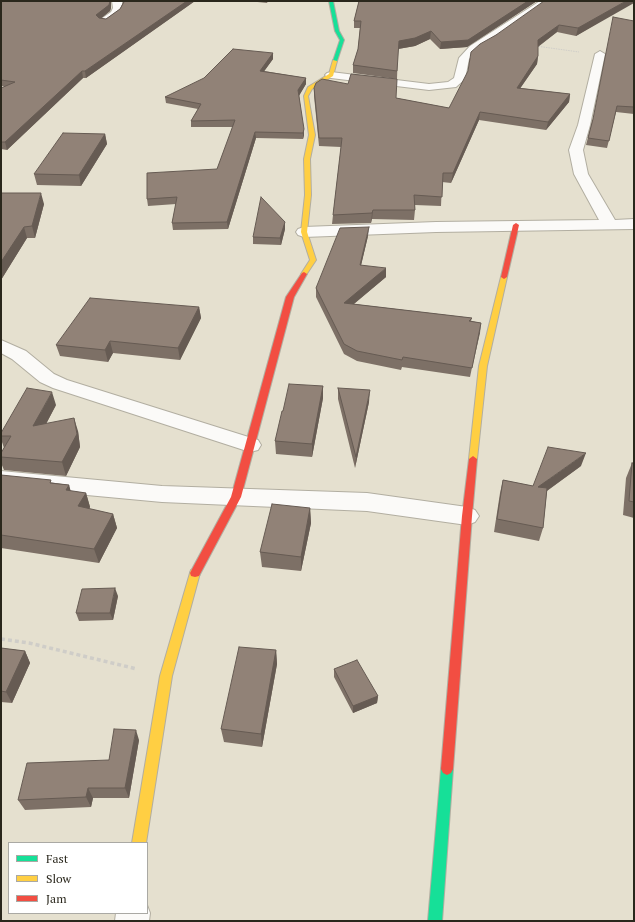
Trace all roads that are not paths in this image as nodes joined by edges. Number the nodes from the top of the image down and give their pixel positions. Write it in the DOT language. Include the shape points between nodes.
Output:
graph roads {
  1 [pos="117,1"];
  2 [pos="331,1"];
  3 [pos="546,1"];
  4 [pos="104,21"];
  5 [pos="600,54"];
  6 [pos="331,75"];
  7 [pos="634,224"];
  8 [pos="516,225"];
  9 [pos="610,225"];
  10 [pos="304,232"];
  11 [pos="1,346"];
  12 [pos="250,445"];
  13 [pos="1,479"];
  14 [pos="236,497"];
  15 [pos="467,516"];
  16 [pos="139,842"];
  17 [pos="434,921"];
  1 -- 4 [label="street" via="118,8 115,14"];
  2 -- 6 [label="street" via="337,31 342,40"];
  3 -- 6 [label="street" via="474,48 464,58 459,79 452,85 429,87"];
  5 -- 9 [label="street" via="576,150 581,174"];
  6 -- 10 [label="street" via="310,88 306,96 312,134 307,159 308,195"];
  7 -- 9 [label="street"];
  8 -- 9 [label="street"];
  8 -- 10 [label="street"];
  8 -- 15 [label="street" via="483,366"];
  10 -- 12 [label="street" via="313,260 290,296"];
  11 -- 12 [label="street" via="19,355 47,378 60,384"];
  12 -- 14 [label="street"];
  13 -- 14 [label="street" via="162,494"];
  14 -- 15 [label="street" via="367,502"];
  14 -- 16 [label="street" via="194,575 166,676"];
  15 -- 17 [label="street"];
}
